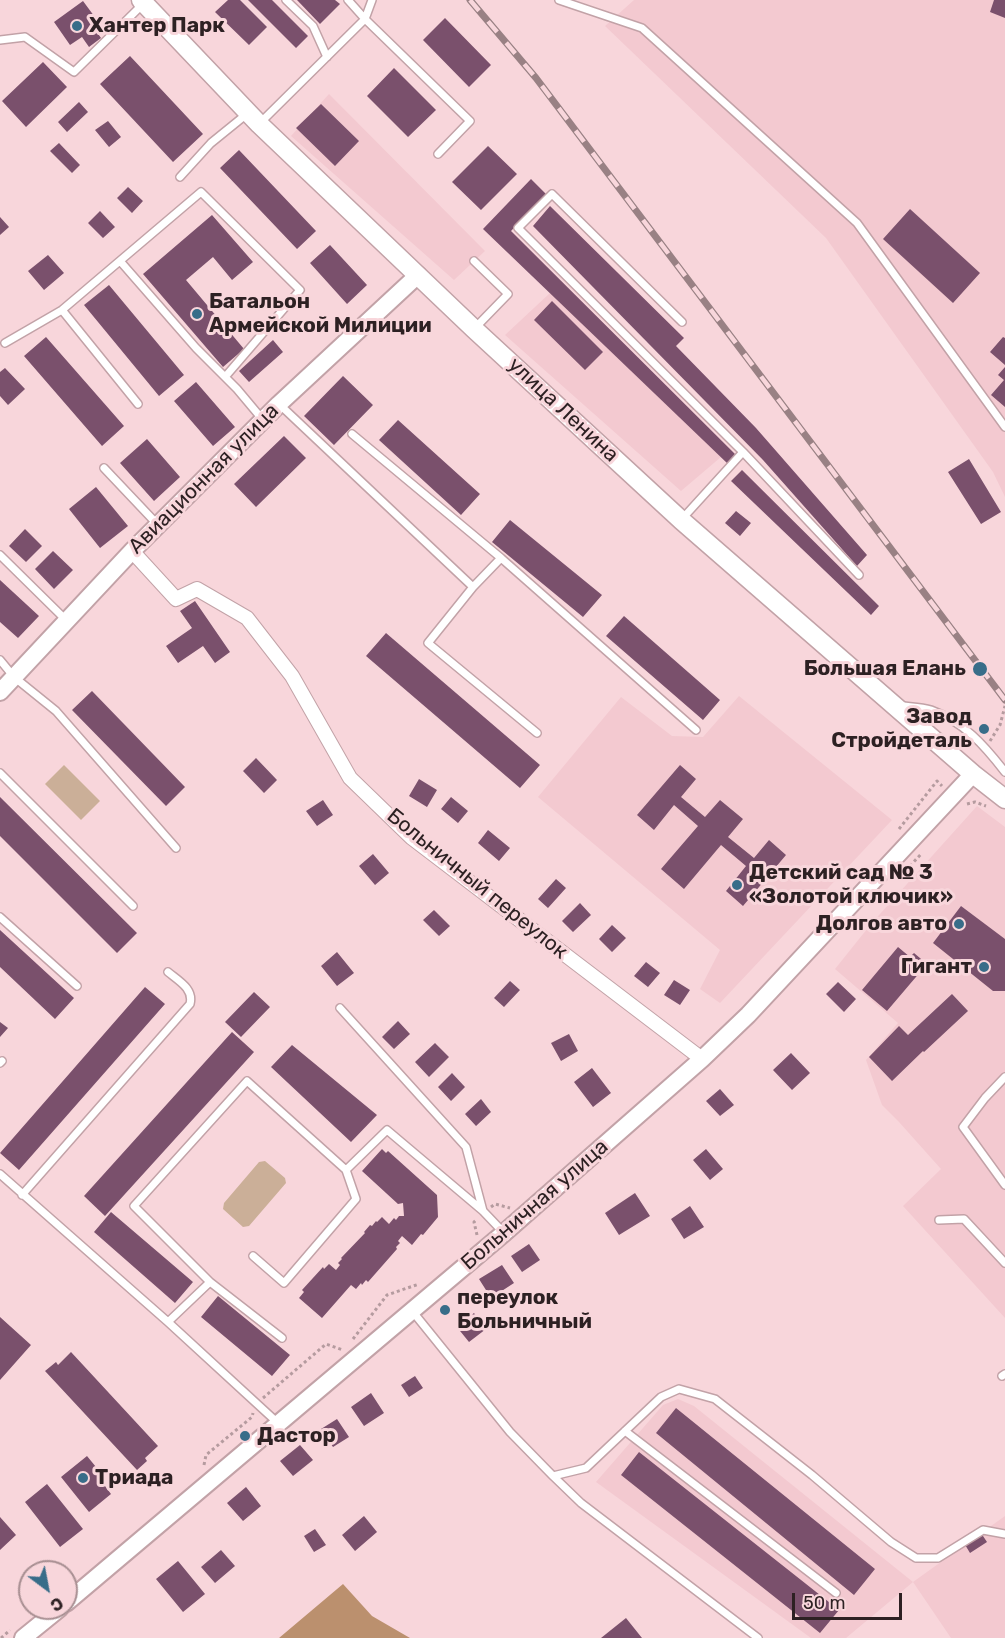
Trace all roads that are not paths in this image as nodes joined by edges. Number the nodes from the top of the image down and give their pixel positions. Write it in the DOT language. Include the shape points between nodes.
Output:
graph roads {
  1 [pos="286,0"];
  2 [pos="348,0"];
  3 [pos="372,0"];
  4 [pos="559,0"];
  5 [pos="143,2"];
  6 [pos="364,19"];
  7 [pos="0,40"];
  8 [pos="327,57"];
  9 [pos="253,119"];
  10 [pos="438,154"];
  11 [pos="180,177"];
  12 [pos="120,261"];
  13 [pos="474,261"];
  14 [pos="417,275"];
  15 [pos="62,310"];
  16 [pos="682,322"];
  17 [pos="474,329"];
  18 [pos="5,343"];
  19 [pos="225,377"];
  20 [pos="138,404"];
  21 [pos="279,405"];
  22 [pos="263,420"];
  23 [pos="1005,427"];
  24 [pos="352,434"];
  25 [pos="743,452"];
  26 [pos="104,468"];
  27 [pos="681,520"];
  28 [pos="158,525"];
  29 [pos="132,551"];
  30 [pos="0,555"];
  31 [pos="501,558"];
  32 [pos="859,575"];
  33 [pos="473,587"];
  34 [pos="67,621"];
  35 [pos="0,660"];
  36 [pos="14,677"];
  37 [pos="0,692"];
  38 [pos="894,705"];
  39 [pos="696,730"];
  40 [pos="537,733"];
  41 [pos="1005,772"];
  42 [pos="0,773"];
  43 [pos="973,774"];
  44 [pos="1005,799"];
  45 [pos="176,848"];
  46 [pos="133,906"];
  47 [pos="0,917"];
  48 [pos="168,972"];
  49 [pos="77,986"];
  50 [pos="340,1008"];
  51 [pos="702,1059"];
  52 [pos="1005,1077"];
  53 [pos="346,1170"];
  54 [pos="0,1173"];
  55 [pos="1005,1185"];
  56 [pos="22,1195"];
  57 [pos="484,1212"];
  58 [pos="939,1220"];
  59 [pos="504,1233"];
  60 [pos="254,1256"];
  61 [pos="1005,1263"];
  62 [pos="210,1282"];
  63 [pos="412,1310"];
  64 [pos="168,1322"];
  65 [pos="282,1338"];
  66 [pos="279,1424"];
  67 [pos="626,1431"];
  68 [pos="553,1476"];
  69 [pos="1005,1534"];
  70 [pos="78,1593"];
  71 [pos="836,1593"];
  72 [pos="45,1620"];
  73 [pos="23,1638"];
  74 [pos="758,1638"];
  1 -- 8 [label="lane" via="313,26"];
  2 -- 6 [label="lane"];
  3 -- 6 [label="lane"];
  4 -- 23 [label="lane" via="642,28 857,223"];
  5 -- 7 [label="lane" via="74,72 25,37"];
  5 -- 9 [label="main road, улица Ленина"];
  6 -- 8 [label="lane"];
  6 -- 10 [label="lane" via="470,121"];
  8 -- 9 [label="lane"];
  9 -- 11 [label="lane" via="212,143"];
  9 -- 14 [label="main road, улица Ленина"];
  12 -- 15 [label="lane"];
  12 -- 19 [label="lane"];
  12 -- 19 [label="lane" via="201,192 300,290"];
  13 -- 17 [label="lane" via="508,294"];
  14 -- 17 [label="main road, улица Ленина"];
  14 -- 21 [label="street, Авиационная улица"];
  15 -- 18 [label="lane"];
  15 -- 20 [label="lane"];
  16 -- 25 [label="lane" via="552,195 518,228"];
  17 -- 27 [label="main road, улица Ленина"];
  19 -- 22 [label="lane"];
  21 -- 22 [label="street, Авиационная улица"];
  21 -- 33 [label="lane"];
  22 -- 28 [label="street, Авиационная улица"];
  24 -- 31 [label="lane"];
  25 -- 27 [label="lane"];
  25 -- 32 [label="lane"];
  26 -- 28 [label="lane"];
  27 -- 38 [label="main road, улица Ленина"];
  28 -- 29 [label="street, Авиационная улица"];
  29 -- 34 [label="street, Авиационная улица"];
  29 -- 51 [label="street, Больничный переулок" via="176,599 197,589 247,618 292,676 350,778 412,838"];
  30 -- 34 [label="lane"];
  31 -- 33 [label="lane"];
  31 -- 39 [label="lane"];
  33 -- 40 [label="lane" via="428,643"];
  34 -- 36 [label="street, Авиационная улица"];
  35 -- 36 [label="lane"];
  36 -- 37 [label="street, Авиационная улица"];
  36 -- 45 [label="lane" via="56,711"];
  38 -- 41 [label="lane" via="929,709 963,726"];
  38 -- 43 [label="main road, улица Ленина"];
  42 -- 46 [label="lane"];
  43 -- 44 [label="main road, улица Ленина"];
  43 -- 51 [label="street, Больничная улица" via="748,1015"];
  47 -- 49 [label="lane"];
  48 -- 56 [label="lane" via="188,989 189,1004"];
  50 -- 57 [label="lane" via="466,1147"];
  51 -- 59 [label="street, Больничная улица"];
  52 -- 55 [label="lane" via="963,1127"];
  53 -- 57 [label="lane" via="387,1130"];
  53 -- 60 [label="lane" via="356,1199 284,1283"];
  53 -- 62 [label="lane" via="247,1081 134,1206"];
  54 -- 56 [label="lane"];
  56 -- 64 [label="lane"];
  57 -- 59 [label="lane"];
  58 -- 61 [label="lane" via="964,1219"];
  59 -- 63 [label="street, Больничная улица"];
  62 -- 64 [label="lane"];
  62 -- 65 [label="lane"];
  63 -- 66 [label="street, Больничная улица"];
  63 -- 68 [label="lane" via="510,1432"];
  64 -- 66 [label="lane"];
  66 -- 70 [label="street, Больничная улица"];
  67 -- 68 [label="lane" via="586,1468"];
  67 -- 69 [label="lane" via="661,1397 679,1389 715,1399 916,1558 938,1558 983,1530"];
  67 -- 71 [label="lane"];
  68 -- 74 [label="lane" via="581,1503"];
  72 -- 73 [label="street"];
}
